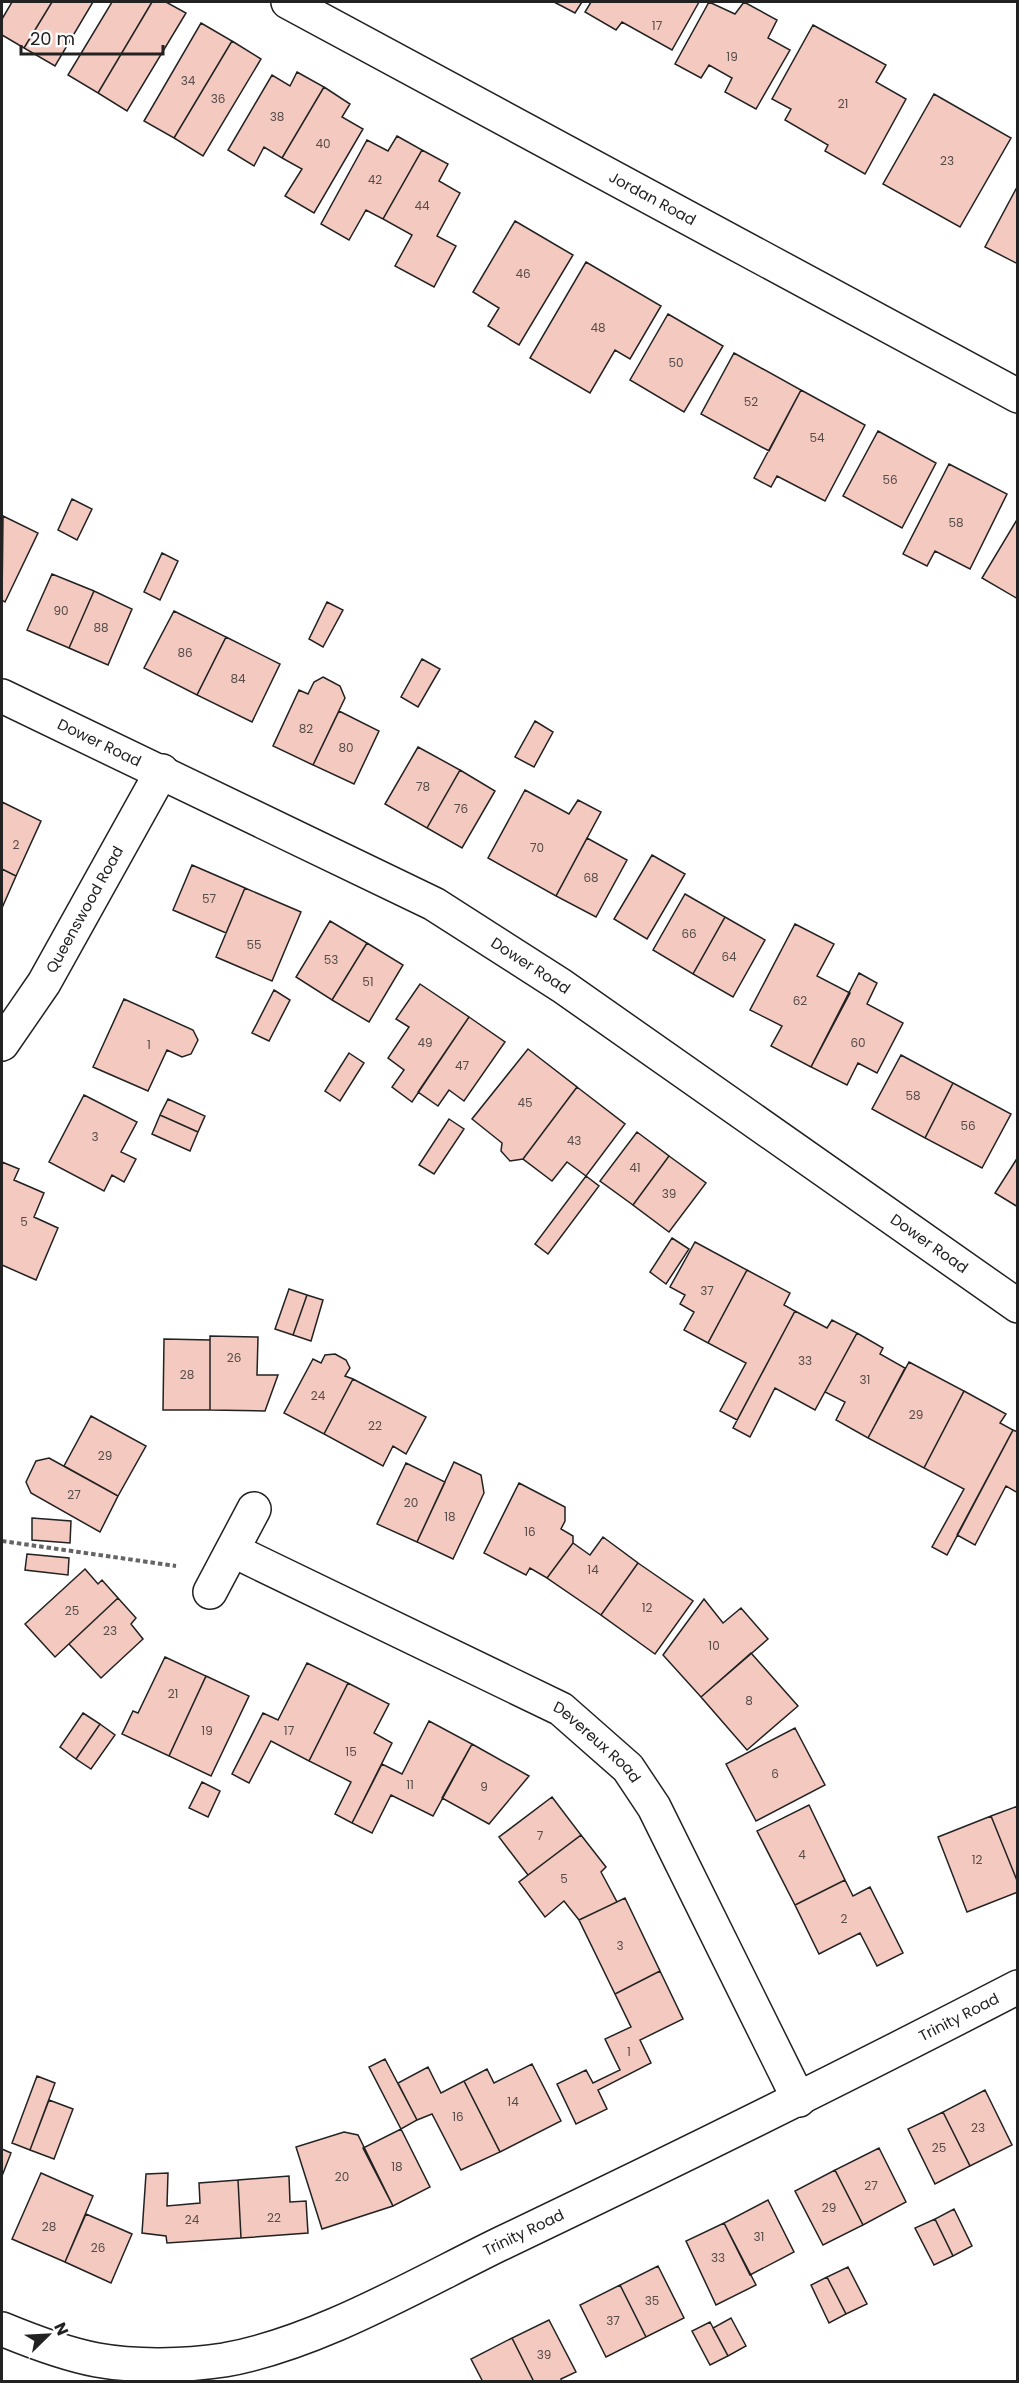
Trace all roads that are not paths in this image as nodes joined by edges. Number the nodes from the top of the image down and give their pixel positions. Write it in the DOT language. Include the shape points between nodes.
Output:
graph roads {
  1 [pos="288,2"];
  2 [pos="1017,396"];
  3 [pos="2,696"];
  4 [pos="162,771"];
  5 [pos="2,1044"];
  6 [pos="1017,1306"];
  7 [pos="254,1509"];
  8 [pos="1017,1988"];
  9 [pos="799,2100"];
  10 [pos="2,2329"];
  1 -- 2 [label="street, Jordan Road"];
  3 -- 4 [label="street, Dower Road"];
  4 -- 5 [label="street, Queenswood Road" via="44,983"];
  4 -- 6 [label="street, Dower Road" via="434,904 561,986"];
  7 -- 9 [label="street, Devereux Road" via="222,1572 561,1710 628,1768 654,1807"];
  8 -- 9 [label="street, Trinity Road"];
  9 -- 10 [label="street, Trinity Road" via="345,2319 278,2346 224,2360 159,2364 97,2360"];
}
